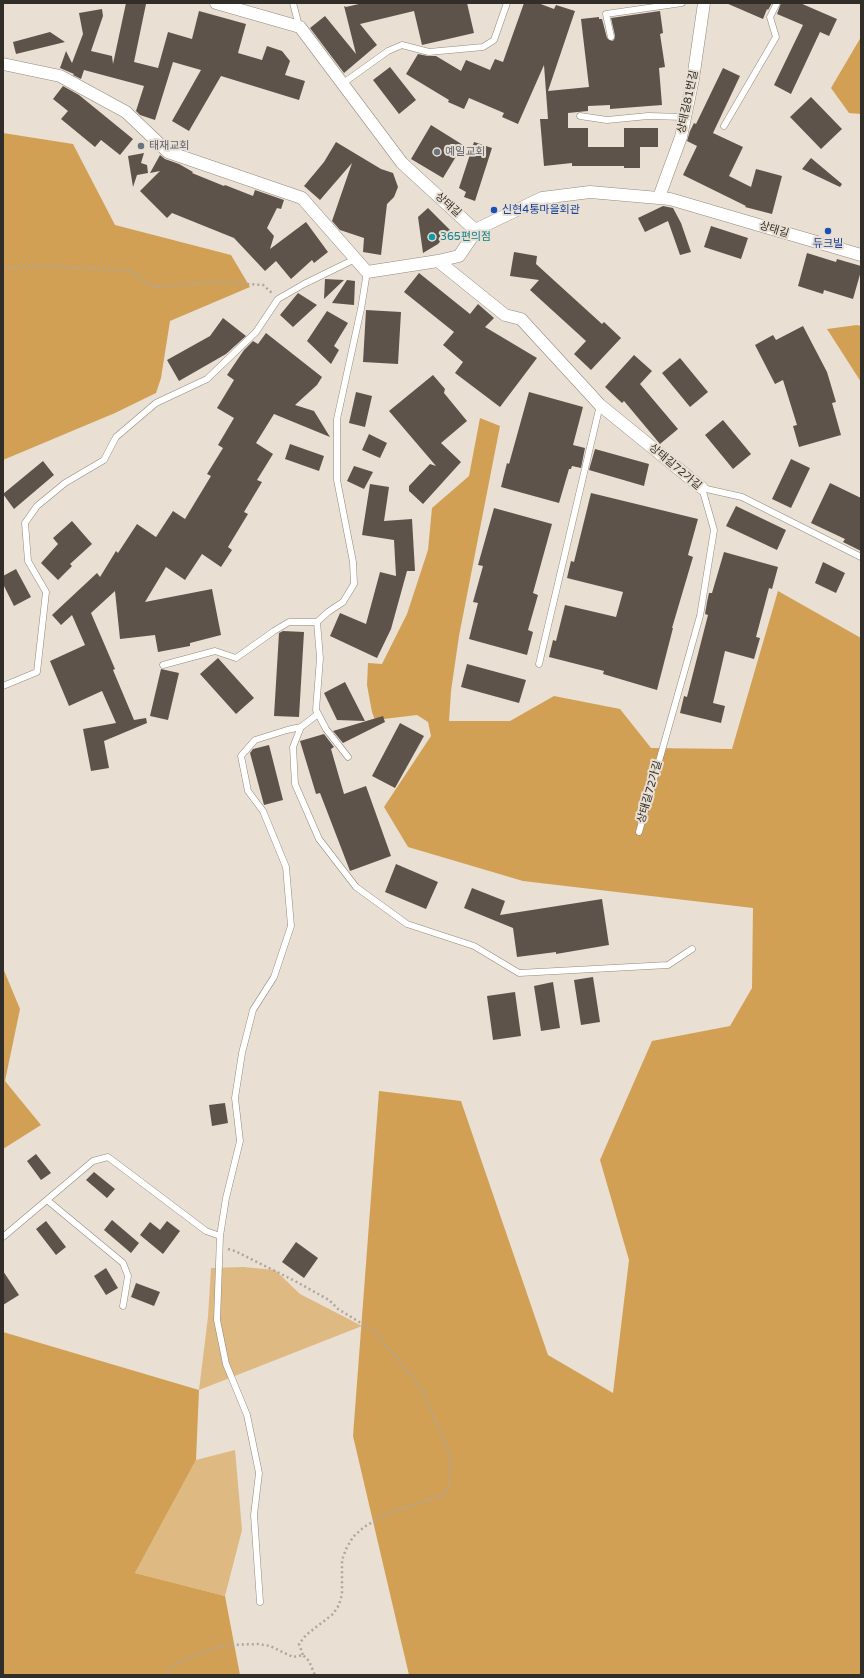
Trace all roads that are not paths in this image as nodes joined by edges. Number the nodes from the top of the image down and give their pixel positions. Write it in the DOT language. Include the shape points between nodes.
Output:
graph roads {
  1 [pos="216,3"];
  2 [pos="294,3"];
  3 [pos="507,3"];
  4 [pos="682,3"];
  5 [pos="704,3"];
  6 [pos="777,3"];
  7 [pos="300,27"];
  8 [pos="611,37"];
  9 [pos="3,64"];
  10 [pos="342,84"];
  11 [pos="580,116"];
  12 [pos="685,117"];
  13 [pos="724,126"];
  14 [pos="659,197"];
  15 [pos="475,230"];
  16 [pos="861,255"];
  17 [pos="355,259"];
  18 [pos="438,261"];
  19 [pos="367,272"];
  20 [pos="600,405"];
  21 [pos="702,488"];
  22 [pos="861,557"];
  23 [pos="317,622"];
  24 [pos="539,664"];
  25 [pos="163,665"];
  26 [pos="3,686"];
  27 [pos="318,714"];
  28 [pos="301,727"];
  29 [pos="348,757"];
  30 [pos="639,832"];
  31 [pos="692,949"];
  32 [pos="47,1200"];
  33 [pos="220,1236"];
  34 [pos="3,1237"];
  35 [pos="123,1306"];
  36 [pos="260,1602"];
  1 -- 7 [label="street"];
  2 -- 7 [label="lane"];
  3 -- 10 [label="lane" via="494,40 483,47 429,52 402,45 388,51"];
  4 -- 8 [label="lane" via="606,14"];
  5 -- 12 [label="street, 상태길81번길"];
  6 -- 13 [label="lane" via="770,17 776,37"];
  7 -- 10 [label="street, 상태길"];
  9 -- 17 [label="street" via="60,76 126,112 168,152 302,198"];
  10 -- 15 [label="street, 상태길" via="402,163"];
  11 -- 12 [label="lane" via="607,120 648,116"];
  12 -- 14 [label="street, 상태길81번길" via="681,137"];
  14 -- 15 [label="street, 상태길" via="590,192 542,198"];
  14 -- 16 [label="street, 상태길"];
  15 -- 18 [label="street" via="459,256"];
  17 -- 19 [label="street"];
  17 -- 26 [label="lane" via="278,299 256,332 207,379 156,403 116,437 104,460 65,484 37,506 25,522 28,561 46,592 37,672"];
  18 -- 19 [label="street"];
  18 -- 20 [label="street, 상태길72가길" via="504,315 521,319"];
  19 -- 23 [label="lane" via="337,419 337,480 353,562 354,584 343,602"];
  20 -- 21 [label="street, 상태길72가길"];
  20 -- 24 [label="lane"];
  21 -- 22 [label="lane" via="742,497"];
  21 -- 30 [label="lane, 상태길72가길" via="714,530 700,616"];
  23 -- 25 [label="lane" via="289,622 236,658 214,652"];
  23 -- 27 [label="lane" via="320,658 316,710"];
  27 -- 28 [label="lane"];
  27 -- 29 [label="lane" via="326,729"];
  28 -- 31 [label="lane" via="293,747 295,784 319,839 356,887 407,924 474,946 519,973 668,965"];
  28 -- 33 [label="lane" via="255,740 240,756 248,791 263,811 286,868 291,926 274,977 254,1010 242,1053 235,1098 240,1141"];
  32 -- 33 [label="lane" via="93,1161 108,1157 206,1231"];
  32 -- 34 [label="lane"];
  32 -- 35 [label="lane" via="123,1263 128,1276"];
  33 -- 36 [label="lane" via="217,1320 226,1364 246,1415 259,1472 254,1515"];
}
